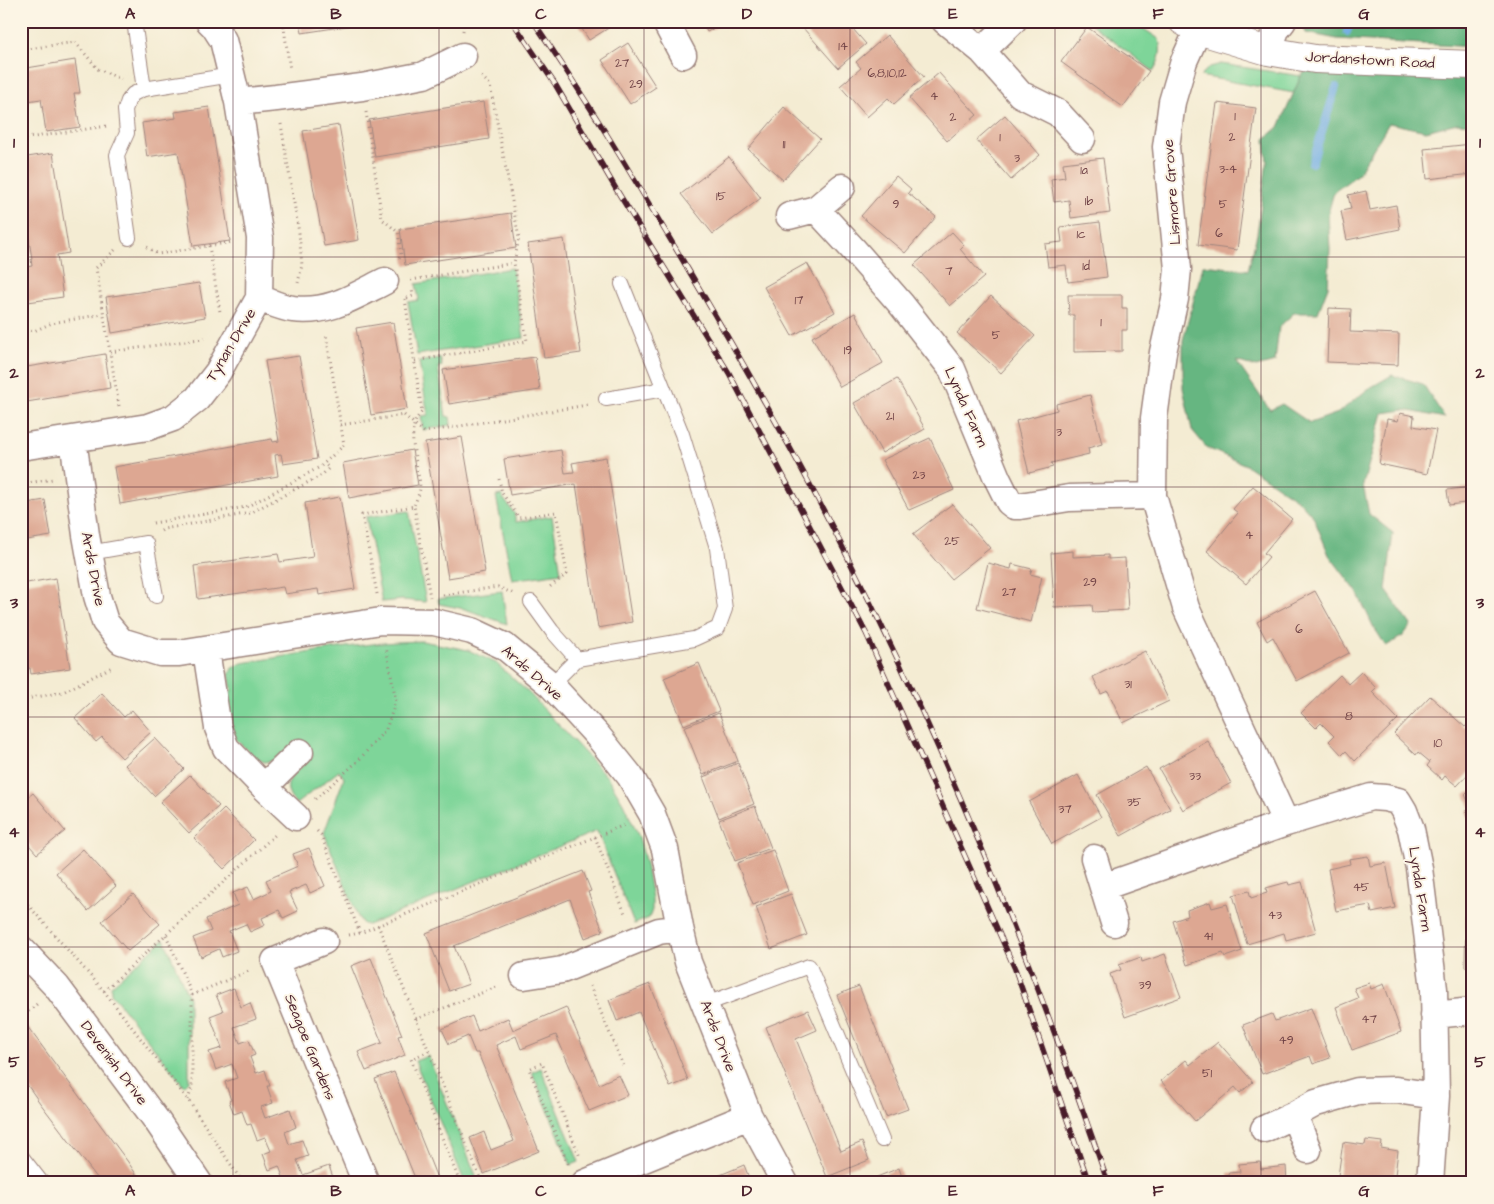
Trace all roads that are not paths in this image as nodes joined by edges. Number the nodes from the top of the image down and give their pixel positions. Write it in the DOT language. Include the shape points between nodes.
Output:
graph roads {
  1 [pos="134,21"];
  2 [pos="209,21"];
  3 [pos="665,21"];
  4 [pos="945,21"];
  5 [pos="1013,21"];
  6 [pos="1283,21"];
  7 [pos="1190,26"];
  8 [pos="982,51"];
  9 [pos="1268,51"];
  10 [pos="682,55"];
  11 [pos="463,56"];
  12 [pos="1473,65"];
  13 [pos="232,74"];
  14 [pos="144,89"];
  15 [pos="238,102"];
  16 [pos="1082,139"];
  17 [pos="842,187"];
  18 [pos="816,209"];
  19 [pos="789,216"];
  20 [pos="130,238"];
  21 [pos="398,281"];
  22 [pos="622,284"];
  23 [pos="259,298"];
  24 [pos="664,389"];
  25 [pos="606,400"];
  26 [pos="73,439"];
  27 [pos="21,447"];
  28 [pos="1154,496"];
  29 [pos="89,553"];
  30 [pos="156,596"];
  31 [pos="531,602"];
  32 [pos="206,650"];
  33 [pos="577,659"];
  34 [pos="551,685"];
  35 [pos="300,752"];
  36 [pos="264,787"];
  37 [pos="296,816"];
  38 [pos="1286,823"];
  39 [pos="1094,858"];
  40 [pos="1103,887"];
  41 [pos="1114,923"];
  42 [pos="680,928"];
  43 [pos="324,941"];
  44 [pos="21,949"];
  45 [pos="524,976"];
  46 [pos="706,1004"];
  47 [pos="1473,1011"];
  48 [pos="1434,1015"];
  49 [pos="1436,1096"];
  50 [pos="1294,1115"];
  51 [pos="750,1116"];
  52 [pos="1264,1129"];
  53 [pos="882,1140"];
  54 [pos="1308,1150"];
  55 [pos="21,1156"];
  56 [pos="583,1178"];
  57 [pos="42,1183"];
  58 [pos="199,1183"];
  59 [pos="366,1183"];
  60 [pos="785,1183"];
  61 [pos="1430,1183"];
  1 -- 14 [label="lane"];
  2 -- 13 [label="street, Tynan Drive" via="223,40"];
  3 -- 10 [label="street"];
  4 -- 8 [label="street"];
  5 -- 8 [label="street"];
  6 -- 9 [label="street"];
  7 -- 9 [label="street, Jordanstown Road"];
  7 -- 28 [label="street, Lismore Grove" via="1172,102 1166,147 1178,269 1154,418"];
  8 -- 16 [label="street" via="1020,94 1058,113"];
  9 -- 12 [label="street, Jordanstown Road" via="1315,59"];
  11 -- 15 [label="street" via="424,75 362,87"];
  13 -- 14 [label="lane"];
  13 -- 15 [label="street, Tynan Drive"];
  14 -- 20 [label="lane" via="133,94 128,101 125,110 127,133 117,155"];
  15 -- 23 [label="street, Tynan Drive" via="260,238"];
  17 -- 18 [label="street"];
  18 -- 19 [label="street"];
  18 -- 28 [label="street, Lynda Farm" via="901,304 952,369 1009,502 1020,506 1069,498"];
  21 -- 23 [label="street" via="322,309 292,309"];
  22 -- 24 [label="lane"];
  23 -- 26 [label="street, Tynan Drive" via="218,372 197,399 173,418 148,427"];
  24 -- 25 [label="lane"];
  24 -- 33 [label="lane" via="682,434 717,548 725,609 718,628 694,639"];
  26 -- 27 [label="street, Tynan Drive"];
  26 -- 29 [label="street, Ards Drive"];
  28 -- 38 [label="street" via="1186,608"];
  29 -- 30 [label="lane" via="146,544"];
  29 -- 32 [label="street, Ards Drive" via="96,596 106,622 121,641 160,653"];
  31 -- 33 [label="lane"];
  32 -- 34 [label="street, Ards Drive" via="381,621 434,622 472,631 504,646"];
  32 -- 36 [label="street" via="221,739"];
  33 -- 34 [label="lane"];
  34 -- 42 [label="street, Ards Drive" via="630,776 652,814 665,850"];
  35 -- 36 [label="street"];
  36 -- 37 [label="street"];
  38 -- 40 [label="street, Lynda Farm"];
  38 -- 48 [label="street, Lynda Farm" via="1371,797 1398,801 1411,829 1419,868 1434,989"];
  39 -- 40 [label="street"];
  40 -- 41 [label="street"];
  42 -- 45 [label="street" via="659,931 562,970"];
  42 -- 46 [label="street, Ards Drive" via="688,962"];
  43 -- 59 [label="street, Seagoe Gardens" via="275,960"];
  44 -- 58 [label="street, Devenish Drive" via="57,987 158,1121"];
  46 -- 51 [label="street, Ards Drive"];
  46 -- 53 [label="lane" via="809,966"];
  47 -- 48 [label="street"];
  48 -- 49 [label="street, Lynda Farm"];
  49 -- 50 [label="street" via="1396,1090 1358,1091 1316,1103"];
  49 -- 61 [label="street, Lynda Farm"];
  50 -- 52 [label="street"];
  50 -- 54 [label="street"];
  51 -- 56 [label="street"];
  51 -- 60 [label="street, Ards Drive"];
  55 -- 57 [label="lane"];
}
